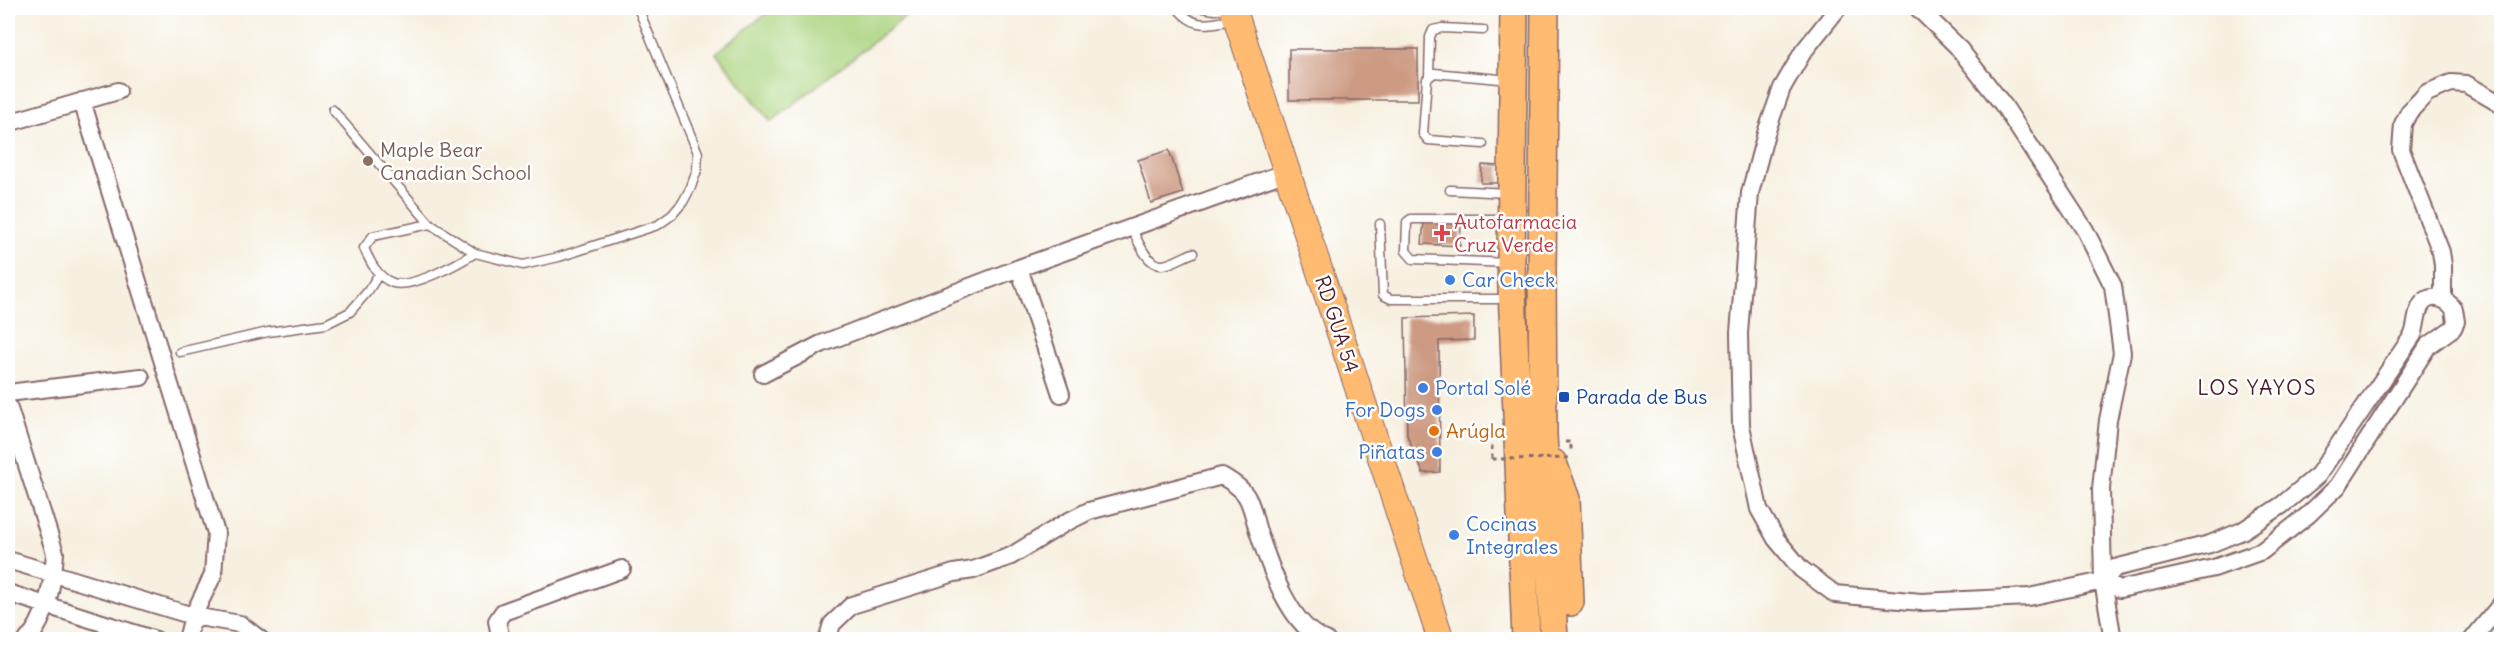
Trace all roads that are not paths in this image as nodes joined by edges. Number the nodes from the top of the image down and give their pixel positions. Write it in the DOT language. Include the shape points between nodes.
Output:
graph roads {
  1 [pos="638,8"];
  2 [pos="1177,8"];
  3 [pos="1203,8"];
  4 [pos="1514,8"];
  5 [pos="1545,8"];
  6 [pos="1838,8"];
  7 [pos="1918,8"];
  8 [pos="1234,12"];
  9 [pos="1483,30"];
  10 [pos="1429,76"];
  11 [pos="1514,81"];
  12 [pos="117,92"];
  13 [pos="82,101"];
  14 [pos="2502,105"];
  15 [pos="333,110"];
  16 [pos="8,123"];
  17 [pos="1483,144"];
  18 [pos="1287,172"];
  19 [pos="1450,190"];
  20 [pos="1512,206"];
  21 [pos="430,224"];
  22 [pos="1380,224"];
  23 [pos="1132,229"];
  24 [pos="475,252"];
  25 [pos="1193,253"];
  26 [pos="1511,263"];
  27 [pos="1019,268"];
  28 [pos="379,274"];
  29 [pos="2444,298"];
  30 [pos="1512,299"];
  31 [pos="180,352"];
  32 [pos="1513,352"];
  33 [pos="763,374"];
  34 [pos="141,377"];
  35 [pos="8,393"];
  36 [pos="1061,394"];
  37 [pos="8,406"];
  38 [pos="1543,435"];
  39 [pos="8,560"];
  40 [pos="622,569"];
  41 [pos="53,575"];
  42 [pos="2103,581"];
  43 [pos="8,592"];
  44 [pos="2502,603"];
  45 [pos="45,606"];
  46 [pos="194,616"];
  47 [pos="27,639"];
  48 [pos="156,639"];
  49 [pos="187,639"];
  50 [pos="261,639"];
  51 [pos="501,639"];
  52 [pos="827,639"];
  53 [pos="1320,639"];
  54 [pos="1441,639"];
  55 [pos="1508,639"];
  56 [pos="1526,639"];
  57 [pos="1554,639"];
  58 [pos="1572,639"];
  59 [pos="2113,639"];
  60 [pos="2472,639"];
  1 -- 24 [label="lane" via="698,153 697,170 683,202 657,225 559,257 522,265"];
  2 -- 8 [label="lane" via="1189,21 1205,25"];
  3 -- 8 [label="lane"];
  4 -- 11 [label="highway"];
  5 -- 38 [label="highway"];
  6 -- 42 [label="street" via="1803,52 1782,88 1750,193 1738,333 1741,426 1759,509 1776,539 1801,569 1835,594 1921,602 1993,599 2029,597"];
  7 -- 42 [label="street" via="1957,46 2004,106 2085,230 2113,286 2121,354 2108,420 2101,489"];
  8 -- 18 [label="main road, RD GUA 54"];
  9 -- 10 [label="lane" via="1433,30"];
  10 -- 11 [label="lane" via="1434,73"];
  10 -- 17 [label="lane" via="1423,134 1433,142"];
  11 -- 20 [label="highway"];
  12 -- 13 [label="street"];
  13 -- 16 [label="street"];
  13 -- 46 [label="street" via="216,533 213,575"];
  14 -- 29 [label="street" via="2466,84 2451,83 2427,93 2403,124 2401,150 2441,252"];
  15 -- 21 [label="lane"];
  18 -- 23 [label="street"];
  18 -- 54 [label="main road, RD GUA 54"];
  19 -- 20 [label="lane"];
  20 -- 26 [label="highway"];
  20 -- 26 [label="lane" via="1411,219 1407,222 1406,251 1413,259"];
  21 -- 24 [label="lane"];
  21 -- 28 [label="lane" via="373,236 364,248"];
  22 -- 30 [label="lane" via="1383,295 1391,299"];
  23 -- 25 [label="lane" via="1147,257 1155,263 1162,265"];
  23 -- 27 [label="street"];
  24 -- 28 [label="lane" via="417,281 394,284"];
  26 -- 30 [label="highway"];
  27 -- 33 [label="street" via="821,344"];
  27 -- 36 [label="street"];
  28 -- 31 [label="lane" via="350,312 326,324"];
  29 -- 42 [label="street" via="2431,298 2421,305 2413,335 2318,475 2282,505 2242,531 2210,544 2115,568"];
  29 -- 42 [label="street" via="2454,309 2453,327 2428,346 2338,486 2308,515 2262,550 2214,568 2120,589"];
  30 -- 32 [label="highway"];
  32 -- 55 [label="highway" via="1505,395"];
  32 -- 56 [label="highway"];
  34 -- 35 [label="street"];
  37 -- 41 [label="street" via="55,553"];
  38 -- 57 [label="highway"];
  38 -- 58 [label="highway" via="1566,499"];
  39 -- 41 [label="street"];
  40 -- 51 [label="street" via="503,612 497,621"];
  41 -- 45 [label="street"];
  41 -- 46 [label="street"];
  42 -- 59 [label="street"];
  43 -- 45 [label="street"];
  44 -- 60 [label="street"];
  45 -- 47 [label="street" via="35,632"];
  45 -- 48 [label="street"];
  46 -- 49 [label="street"];
  46 -- 50 [label="street" via="240,624"];
  52 -- 53 [label="street" via="832,624 852,605 1011,556 1089,511 1222,476 1246,495 1281,589 1301,620"];
}
